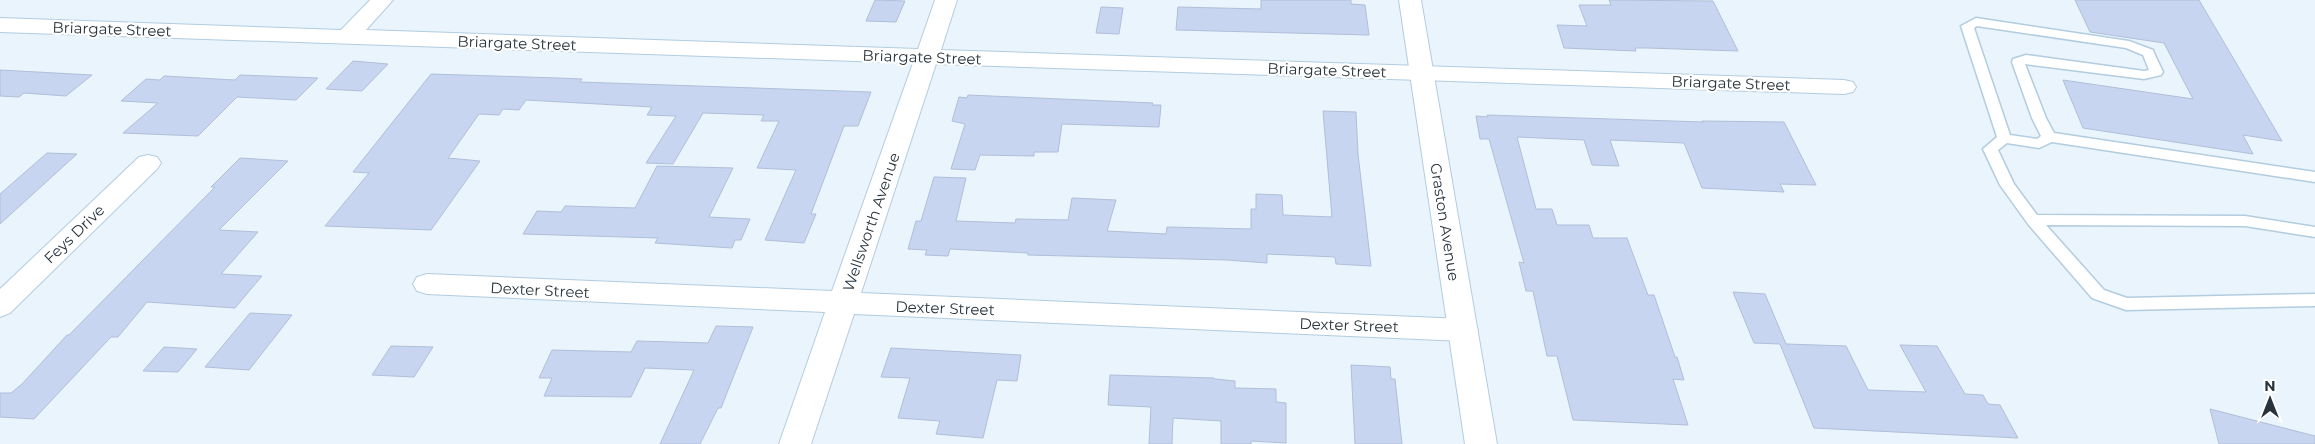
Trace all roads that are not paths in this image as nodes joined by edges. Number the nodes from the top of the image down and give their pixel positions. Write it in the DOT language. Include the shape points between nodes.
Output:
graph roads {
  1 [pos="382,0"];
  2 [pos="946,0"];
  3 [pos="1410,0"];
  4 [pos="0,25"];
  5 [pos="347,37"];
  6 [pos="927,56"];
  7 [pos="1422,73"];
  8 [pos="1844,87"];
  9 [pos="2050,137"];
  10 [pos="2004,138"];
  11 [pos="148,163"];
  12 [pos="2315,177"];
  13 [pos="2033,220"];
  14 [pos="2315,232"];
  15 [pos="427,284"];
  16 [pos="3,300"];
  17 [pos="2315,300"];
  18 [pos="843,303"];
  19 [pos="1463,330"];
  20 [pos="795,444"];
  21 [pos="1481,444"];
  1 -- 5 [label="street"];
  2 -- 6 [label="street, Wellsworth Avenue"];
  3 -- 7 [label="street, Graston Avenue"];
  4 -- 5 [label="street, Briargate Street"];
  5 -- 6 [label="street, Briargate Street"];
  6 -- 7 [label="street, Briargate Street"];
  6 -- 18 [label="street, Wellsworth Avenue"];
  7 -- 8 [label="street, Briargate Street"];
  7 -- 19 [label="street, Graston Avenue"];
  9 -- 10 [label="lane" via="2040,144"];
  9 -- 10 [label="lane" via="2039,118 2018,62 2026,59 2144,75 2156,72 2148,53 2128,45 1976,22 1967,26"];
  9 -- 12 [label="lane"];
  10 -- 13 [label="lane" via="1990,149 2006,186"];
  11 -- 16 [label="street, Feys Drive"];
  13 -- 14 [label="lane" via="2245,221"];
  13 -- 17 [label="lane" via="2098,294 2126,304"];
  15 -- 18 [label="street, Dexter Street"];
  18 -- 19 [label="street, Dexter Street"];
  18 -- 20 [label="street, Wellsworth Avenue"];
  19 -- 21 [label="street, Graston Avenue"];
}
